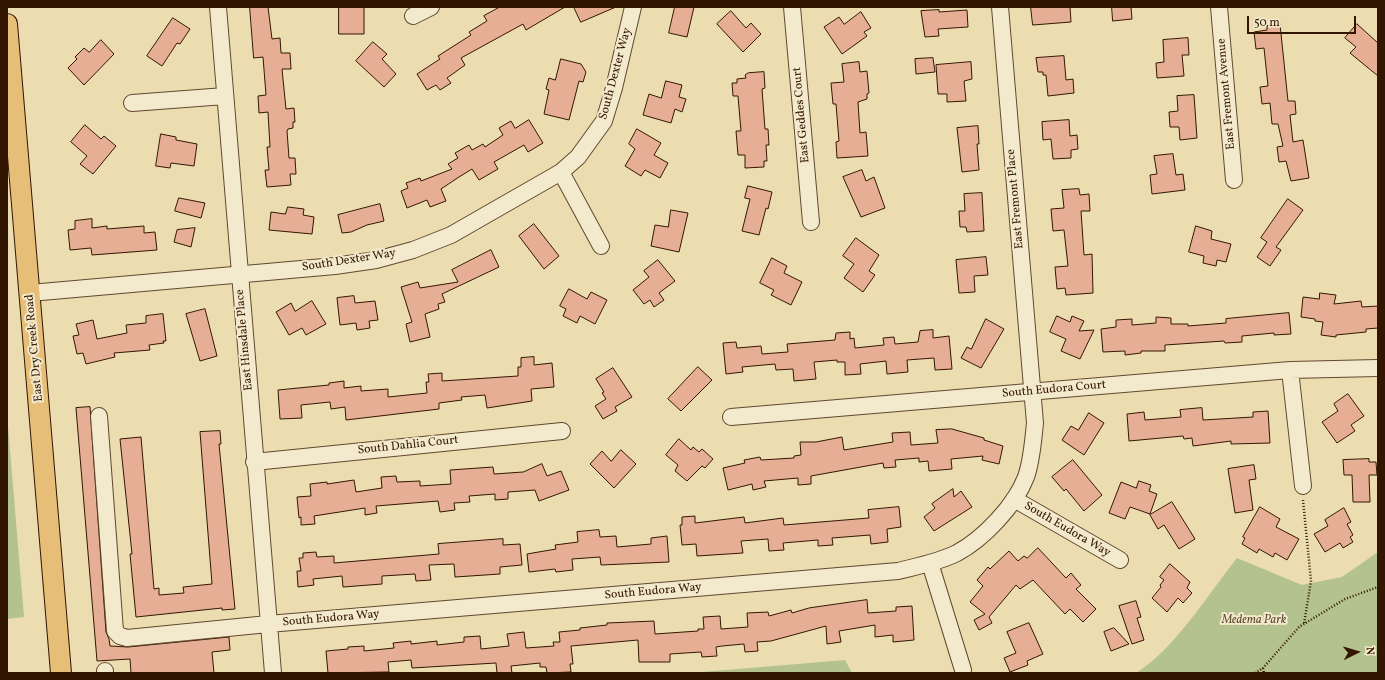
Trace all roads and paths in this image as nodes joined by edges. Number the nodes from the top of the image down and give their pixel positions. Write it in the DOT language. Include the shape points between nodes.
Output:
graph roads {
  1 [pos="218,7"];
  2 [pos="430,7"];
  3 [pos="633,7"];
  4 [pos="792,7"];
  5 [pos="1000,7"];
  6 [pos="1219,7"];
  7 [pos="413,16"];
  8 [pos="7,24"];
  9 [pos="225,96"];
  10 [pos="132,103"];
  11 [pos="560,172"];
  12 [pos="1234,180"];
  13 [pos="811,222"];
  14 [pos="601,246"];
  15 [pos="239,275"];
  16 [pos="30,293"];
  17 [pos="1378,368"];
  18 [pos="1290,370"];
  19 [pos="1033,392"];
  20 [pos="99,416"];
  21 [pos="731,417"];
  22 [pos="562,431"];
  23 [pos="254,462"];
  24 [pos="1303,486"];
  25 [pos="1014,499"];
  26 [pos="1120,560"];
  27 [pos="930,563"];
  28 [pos="1378,586"];
  29 [pos="268,624"];
  30 [pos="1304,624"];
  31 [pos="1262,668"];
  32 [pos="962,670"];
  33 [pos="61,673"];
  34 [pos="273,673"];
  35 [pos="1255,673"];
  36 [pos="1264,673"];
  1 -- 9 [label="street, East Hinsdale Place"];
  2 -- 7 [label="street"];
  3 -- 11 [label="street, South Dexter Way" via="604,121 578,157"];
  4 -- 13 [label="street, East Geddes Court"];
  5 -- 19 [label="street, East Fremont Place"];
  6 -- 12 [label="street, East Fremont Avenue"];
  8 -- 16 [label="main road, East Dry Creek Road"];
  9 -- 10 [label="street"];
  9 -- 15 [label="street, East Hinsdale Place"];
  11 -- 14 [label="street"];
  11 -- 15 [label="street, South Dexter Way" via="451,234 413,250 376,260 335,266"];
  15 -- 16 [label="street, South Dexter Way"];
  15 -- 23 [label="street, East Hinsdale Place"];
  16 -- 33 [label="main road, East Dry Creek Road"];
  17 -- 18 [label="street, South Eudora Court"];
  18 -- 19 [label="street, South Eudora Court"];
  18 -- 24 [label="street"];
  19 -- 21 [label="street, South Eudora Court"];
  19 -- 25 [label="street, South Eudora Way" via="1035,423 1032,454 1026,478"];
  20 -- 29 [label="street, South Eudora Way" via="115,631 127,638"];
  22 -- 23 [label="street, South Dahlia Court"];
  23 -- 29 [label="street, East Hinsdale Place"];
  24 -- 30 [label="path" via="1311,581"];
  25 -- 26 [label="street, South Eudora Way"];
  25 -- 27 [label="street, South Eudora Way" via="979,539 956,553"];
  27 -- 29 [label="street, South Eudora Way" via="898,571"];
  27 -- 32 [label="street"];
  28 -- 30 [label="path" via="1345,599"];
  29 -- 34 [label="street, East Hinsdale Place"];
  30 -- 31 [label="path"];
  31 -- 35 [label="path"];
  31 -- 36 [label="path"];
}
